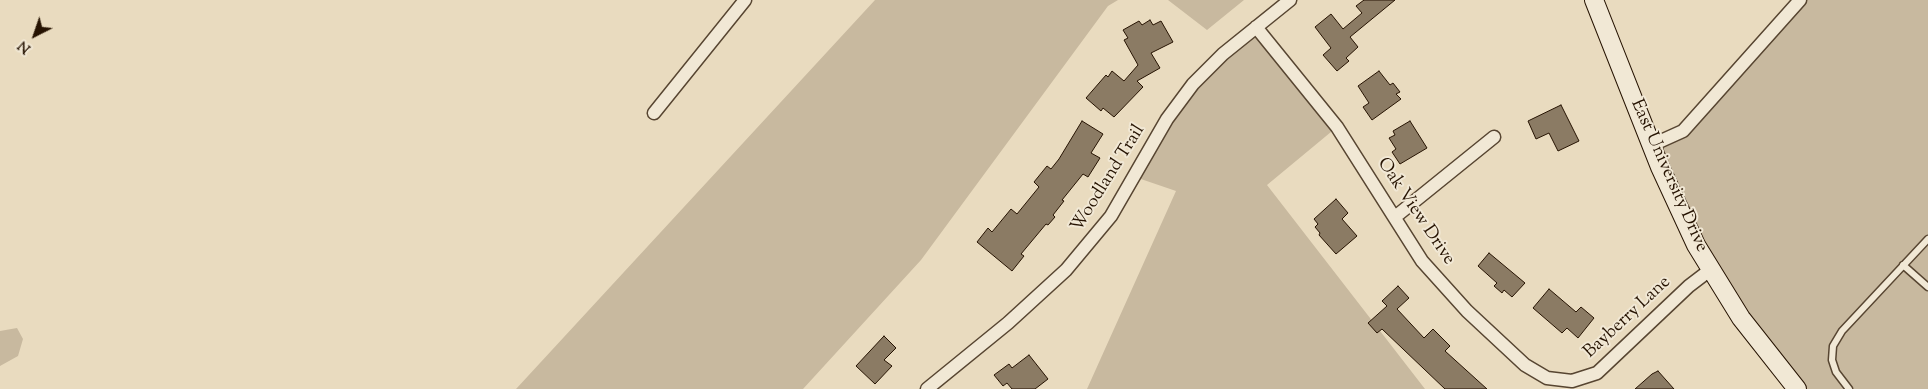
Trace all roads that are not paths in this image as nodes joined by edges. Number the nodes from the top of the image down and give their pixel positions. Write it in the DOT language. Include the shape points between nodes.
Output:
graph roads {
  1 [pos="745,0"];
  2 [pos="1290,0"];
  3 [pos="1594,0"];
  4 [pos="1800,0"];
  5 [pos="1256,27"];
  6 [pos="654,113"];
  7 [pos="1494,138"];
  8 [pos="1652,145"];
  9 [pos="1395,217"];
  10 [pos="1928,239"];
  11 [pos="1904,265"];
  12 [pos="1710,270"];
  13 [pos="1928,287"];
  14 [pos="1573,385"];
  15 [pos="927,389"];
  16 [pos="1797,389"];
  17 [pos="1850,389"];
  1 -- 6 [label="street"];
  2 -- 5 [label="street, Woodland Trail"];
  3 -- 8 [label="main road, East University Drive"];
  4 -- 8 [label="street" via="1683,131"];
  5 -- 9 [label="street, Oak View Drive" via="1337,127"];
  5 -- 15 [label="street, Woodland Trail" via="1207,69 1179,101 1155,137 1135,177 1082,253 1023,310"];
  7 -- 9 [label="street"];
  8 -- 12 [label="main road, East University Drive" via="1683,220"];
  9 -- 14 [label="street, Oak View Drive" via="1437,278 1525,366 1547,378"];
  10 -- 11 [label="lane"];
  11 -- 13 [label="lane"];
  11 -- 17 [label="lane" via="1842,331 1833,346 1832,360 1836,372"];
  12 -- 14 [label="street, Bayberry Lane" via="1598,372"];
  12 -- 16 [label="main road, East University Drive" via="1752,334"];
}
